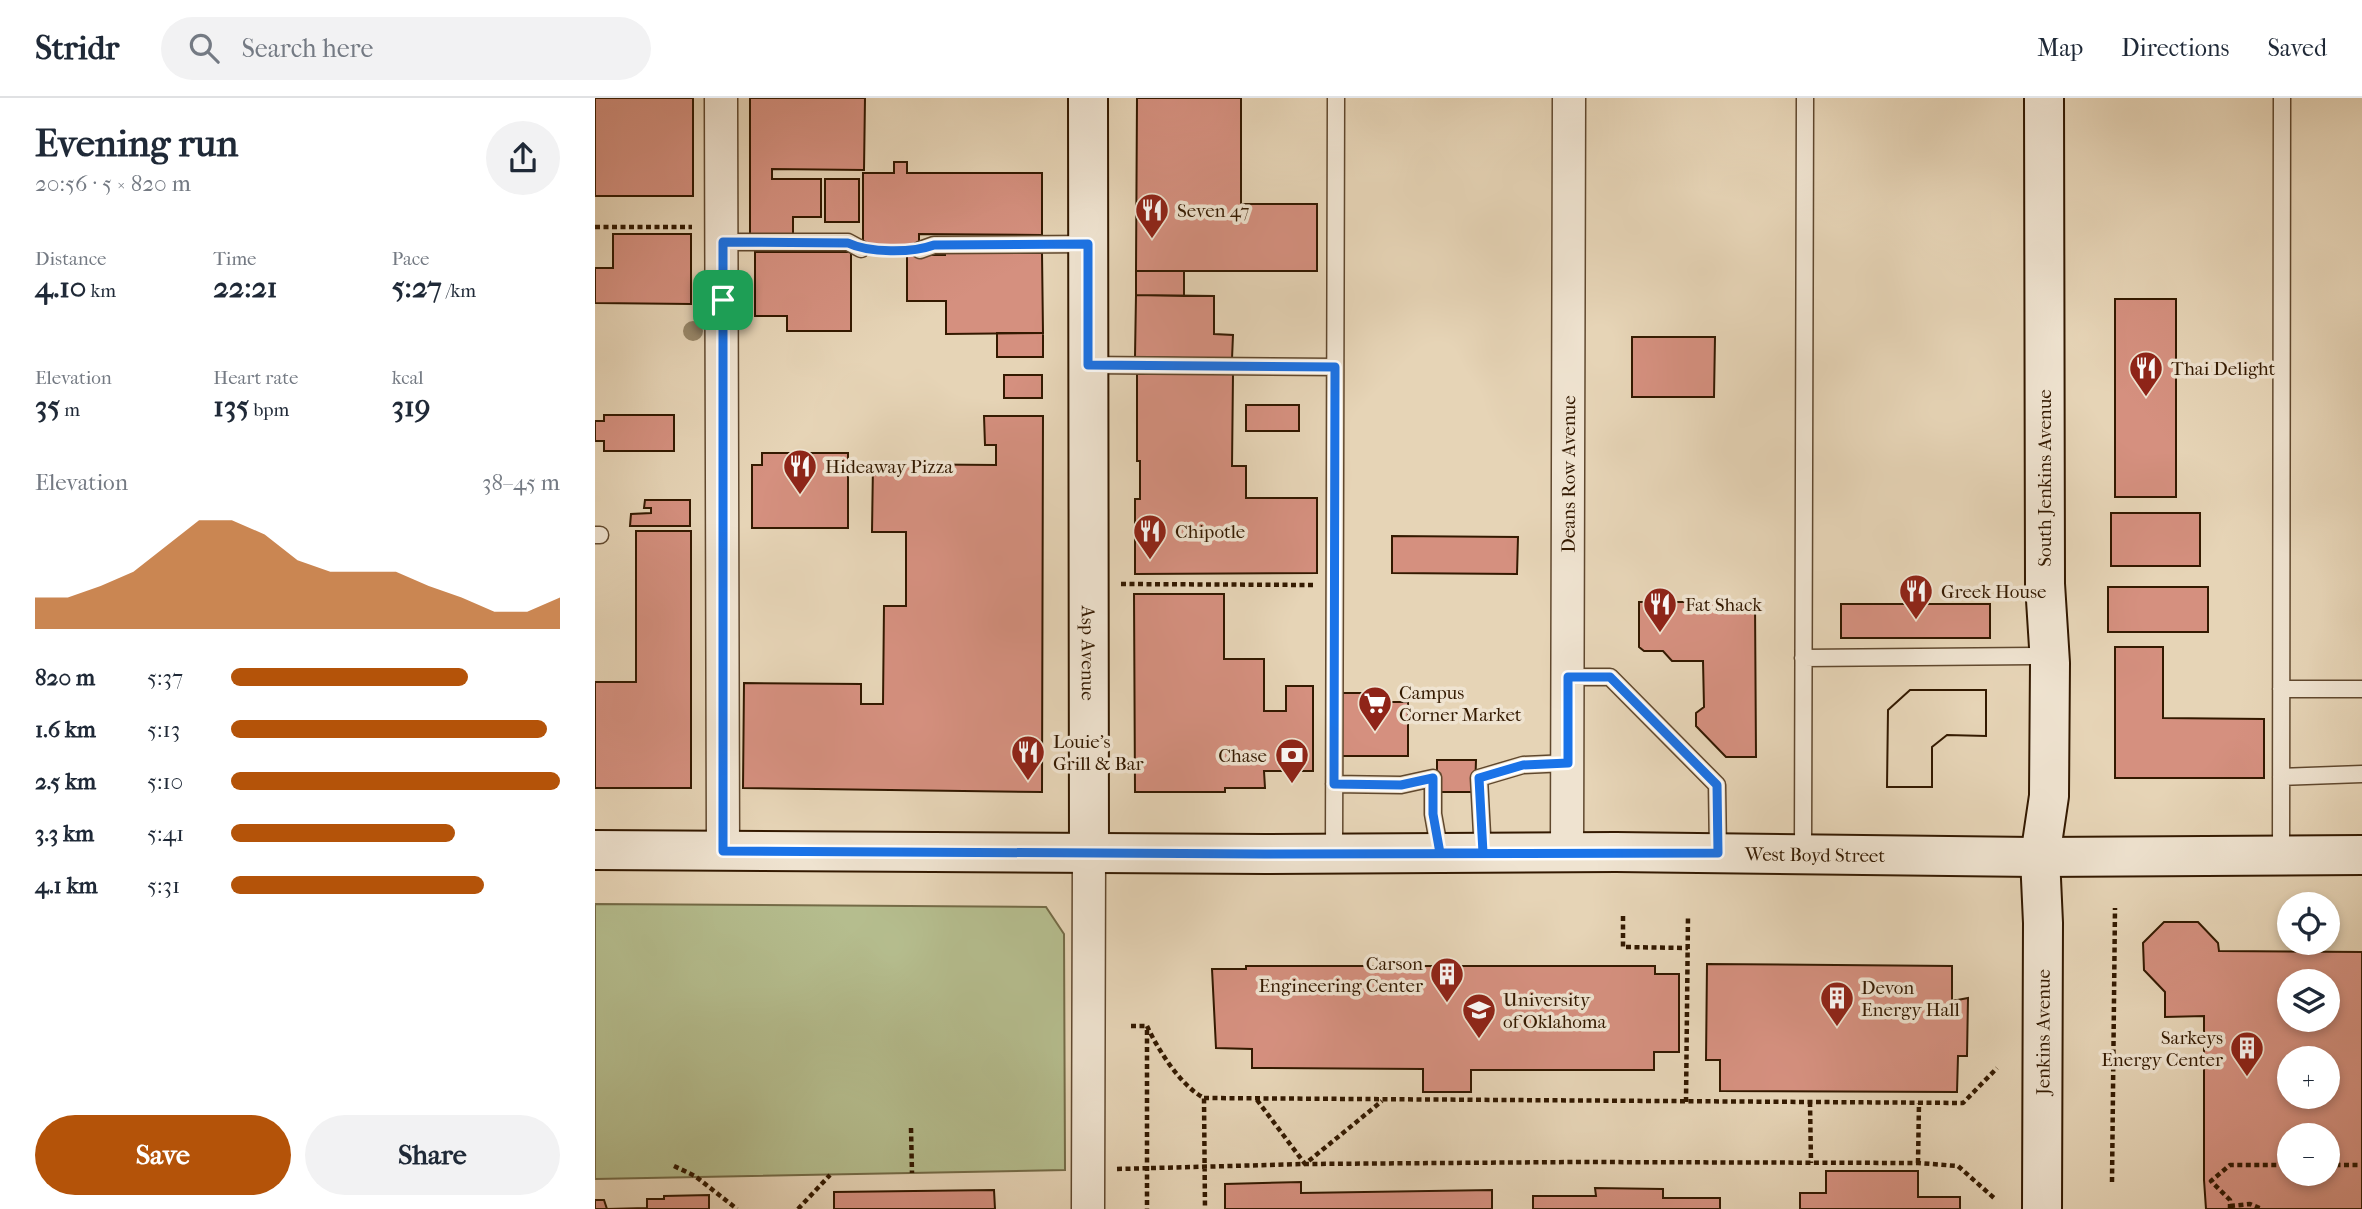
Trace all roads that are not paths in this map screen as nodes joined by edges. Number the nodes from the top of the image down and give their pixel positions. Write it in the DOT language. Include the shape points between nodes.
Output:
graph roads {
  1 [pos="721,98"];
  2 [pos="1088,98"];
  3 [pos="1336,98"];
  4 [pos="1569,98"];
  5 [pos="1805,98"];
  6 [pos="2044,98"];
  7 [pos="2282,98"];
  8 [pos="723,234"];
  9 [pos="1088,244"];
  10 [pos="861,249"];
  11 [pos="920,250"];
  12 [pos="1088,365"];
  13 [pos="1335,367"];
  14 [pos="2049,656"];
  15 [pos="1803,658"];
  16 [pos="1568,677"];
  17 [pos="2281,689"];
  18 [pos="2362,689"];
  19 [pos="1568,763"];
  20 [pos="2362,774"];
  21 [pos="2281,778"];
  22 [pos="1334,784"];
  23 [pos="595,850"];
  24 [pos="723,851"];
  25 [pos="1567,852"];
  26 [pos="1089,853"];
  27 [pos="1440,853"];
  28 [pos="1483,853"];
  29 [pos="1718,853"];
  30 [pos="1803,853"];
  31 [pos="1334,854"];
  32 [pos="2281,855"];
  33 [pos="2362,855"];
  34 [pos="2040,857"];
  35 [pos="1088,1209"];
  36 [pos="2042,1209"];
  1 -- 8 [label="street"];
  2 -- 9 [label="street, Asp Avenue"];
  3 -- 13 [label="lane"];
  4 -- 16 [label="street, Deans Row Avenue"];
  5 -- 15 [label="lane"];
  6 -- 14 [label="street, South Jenkins Avenue"];
  7 -- 17 [label="lane"];
  8 -- 10 [label="lane" via="848,243"];
  8 -- 24 [label="street"];
  9 -- 11 [label="lane" via="934,245"];
  9 -- 12 [label="street, Asp Avenue"];
  12 -- 13 [label="lane"];
  12 -- 26 [label="street, Asp Avenue"];
  13 -- 22 [label="lane"];
  14 -- 15 [label="lane"];
  14 -- 34 [label="street, South Jenkins Avenue" via="2049,796"];
  15 -- 30 [label="lane"];
  16 -- 19 [label="street, Deans Row Avenue"];
  16 -- 29 [label="lane" via="1610,677 1717,785"];
  17 -- 18 [label="lane"];
  17 -- 21 [label="lane"];
  19 -- 25 [label="street, Deans Row Avenue"];
  19 -- 28 [label="lane" via="1523,765 1479,778"];
  20 -- 21 [label="lane"];
  21 -- 32 [label="lane"];
  22 -- 27 [label="lane" via="1401,785 1433,778"];
  22 -- 31 [label="lane"];
  23 -- 24 [label="street, West Boyd Street"];
  24 -- 26 [label="street, West Boyd Street"];
  25 -- 28 [label="street, West Boyd Street"];
  25 -- 29 [label="street, West Boyd Street"];
  26 -- 31 [label="street, West Boyd Street"];
  26 -- 35 [label="street, Asp Avenue"];
  27 -- 28 [label="street, West Boyd Street"];
  27 -- 31 [label="street, West Boyd Street"];
  29 -- 30 [label="street, West Boyd Street"];
  30 -- 34 [label="street, West Boyd Street"];
  32 -- 33 [label="street, West Boyd Street"];
  32 -- 34 [label="street, West Boyd Street"];
  34 -- 36 [label="street, Jenkins Avenue"];
}
